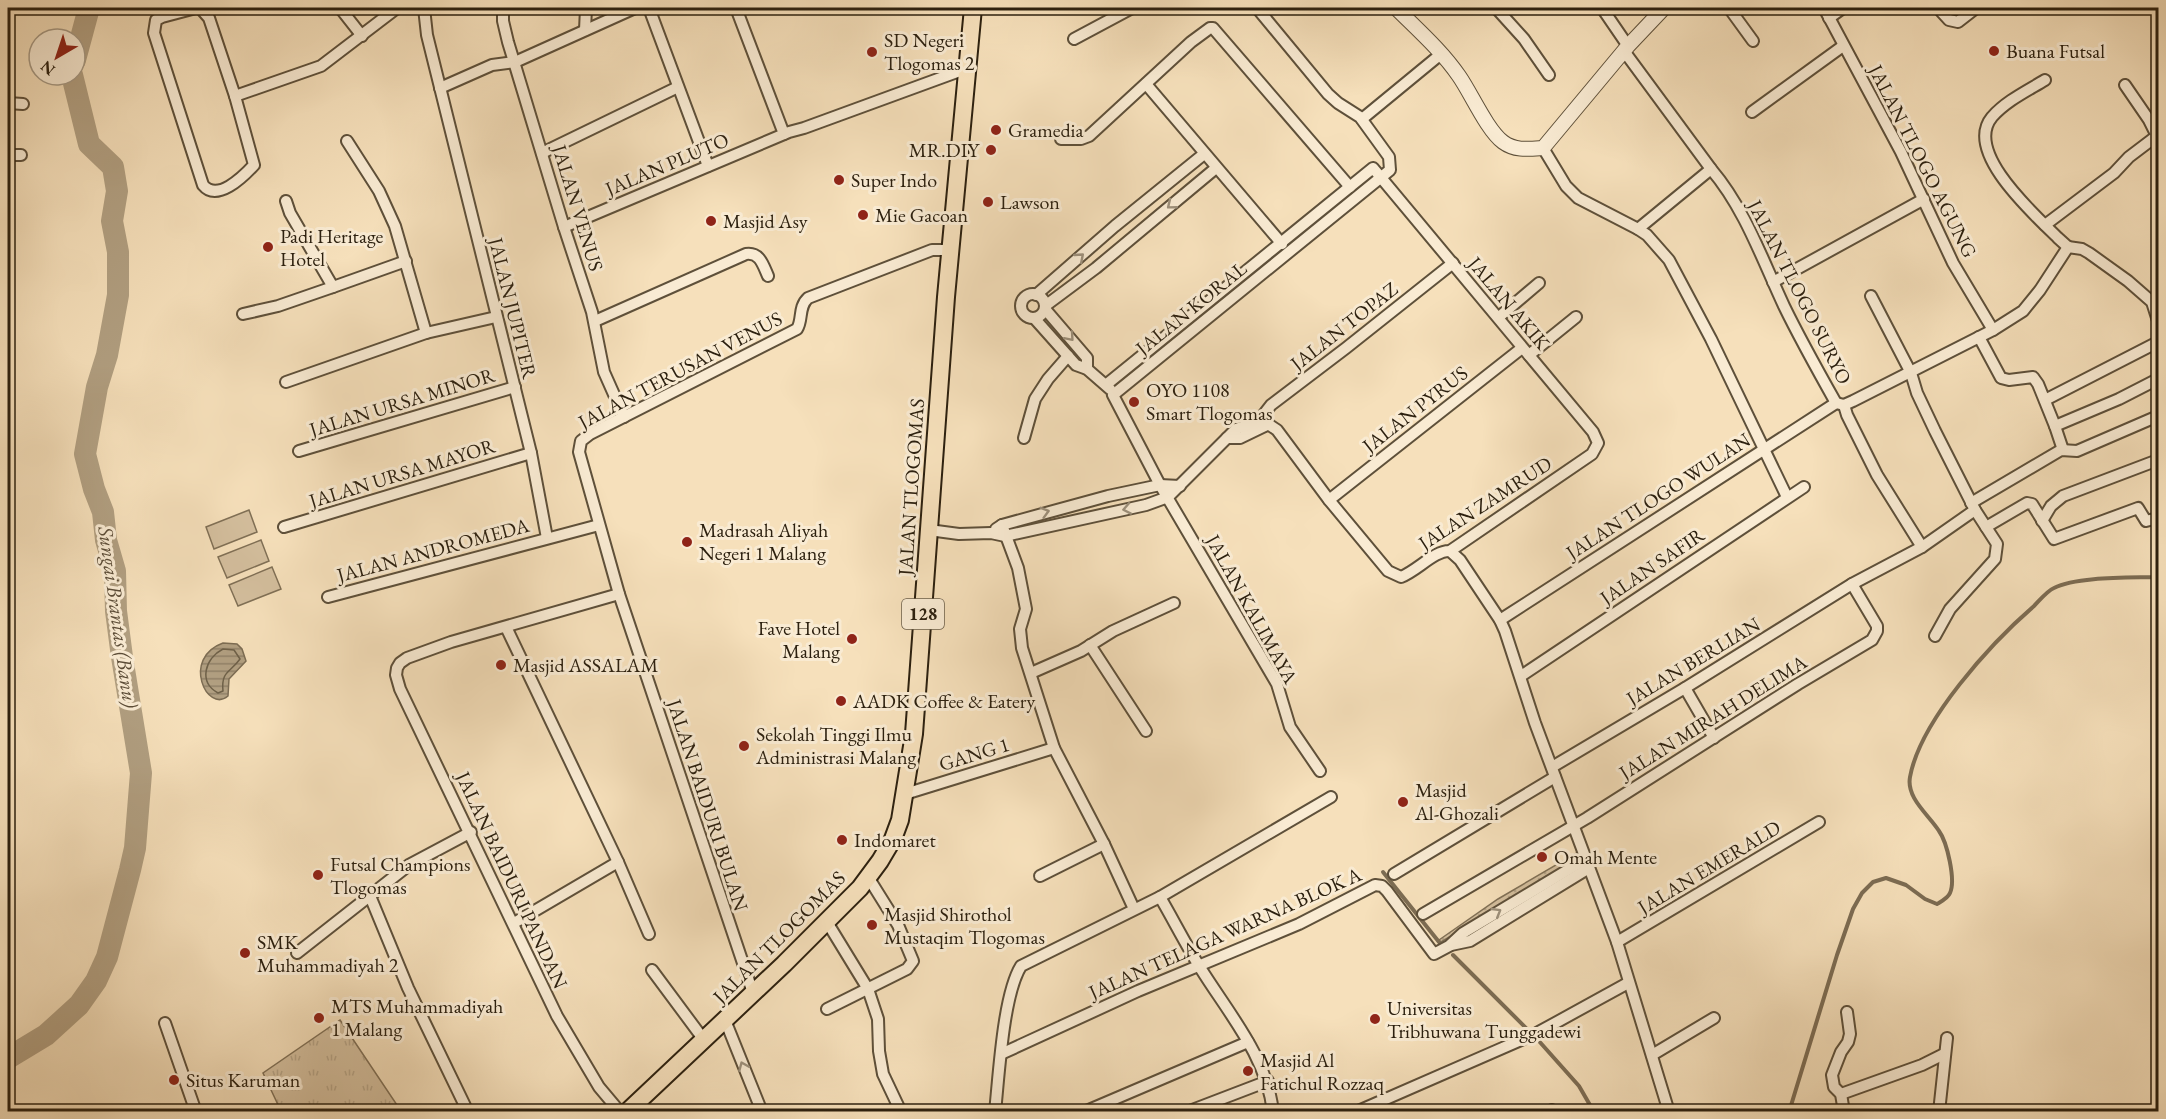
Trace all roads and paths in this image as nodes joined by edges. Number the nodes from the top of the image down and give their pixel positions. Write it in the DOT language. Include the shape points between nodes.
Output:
graph roads {
  1 [pos="340,8"];
  2 [pos="397,8"];
  3 [pos="424,8"];
  4 [pos="502,8"];
  5 [pos="586,8"];
  6 [pos="635,8"];
  7 [pos="649,8"];
  8 [pos="736,8"];
  9 [pos="973,8"];
  10 [pos="1132,8"];
  11 [pos="1257,8"];
  12 [pos="1395,8"];
  13 [pos="1496,8"];
  14 [pos="1602,8"];
  15 [pos="1664,8"];
  16 [pos="1729,8"];
  17 [pos="1824,8"];
  18 [pos="1843,8"];
  19 [pos="1938,8"];
  20 [pos="1976,8"];
  21 [pos="1829,18"];
  22 [pos="585,30"];
  23 [pos="362,36"];
  24 [pos="1074,39"];
  25 [pos="1753,41"];
  26 [pos="1843,46"];
  27 [pos="1626,48"];
  28 [pos="1441,54"];
  29 [pos="515,63"];
  30 [pos="968,68"];
  31 [pos="1550,75"];
  32 [pos="2045,80"];
  33 [pos="1146,84"];
  34 [pos="2125,85"];
  35 [pos="678,87"];
  36 [pos="440,88"];
  37 [pos="235,96"];
  38 [pos="8,103"];
  39 [pos="22,104"];
  40 [pos="1752,112"];
  41 [pos="1362,119"];
  42 [pos="784,134"];
  43 [pos="2158,136"];
  44 [pos="1061,139"];
  45 [pos="347,141"];
  46 [pos="1543,148"];
  47 [pos="542,153"];
  48 [pos="1204,153"];
  49 [pos="8,155"];
  50 [pos="21,155"];
  51 [pos="708,166"];
  52 [pos="1216,168"];
  53 [pos="1711,169"];
  54 [pos="1382,177"];
  55 [pos="1350,187"];
  56 [pos="1924,199"];
  57 [pos="286,201"];
  58 [pos="2045,225"];
  59 [pos="1115,226"];
  60 [pos="564,227"];
  61 [pos="1638,229"];
  62 [pos="1127,241"];
  63 [pos="1282,244"];
  64 [pos="2068,247"];
  65 [pos="951,250"];
  66 [pos="406,261"];
  67 [pos="1453,263"];
  68 [pos="768,276"];
  69 [pos="1773,282"];
  70 [pos="1539,283"];
  71 [pos="333,287"];
  72 [pos="1036,295"];
  73 [pos="1871,296"];
  74 [pos="2155,300"];
  75 [pos="1045,308"];
  76 [pos="243,314"];
  77 [pos="496,317"];
  78 [pos="1499,317"];
  79 [pos="1576,317"];
  80 [pos="1035,319"];
  81 [pos="595,321"];
  82 [pos="2158,321"];
  83 [pos="1993,330"];
  84 [pos="426,333"];
  85 [pos="1979,337"];
  86 [pos="2158,342"];
  87 [pos="1526,351"];
  88 [pos="1068,357"];
  89 [pos="1088,369"];
  90 [pos="1911,373"];
  91 [pos="2158,379"];
  92 [pos="286,382"];
  93 [pos="1107,384"];
  94 [pos="515,387"];
  95 [pos="1113,395"];
  96 [pos="2045,400"];
  97 [pos="1840,404"];
  98 [pos="2158,416"];
  99 [pos="624,417"];
  100 [pos="1265,423"];
  101 [pos="2055,426"];
  102 [pos="1024,438"];
  103 [pos="1764,448"];
  104 [pos="2063,450"];
  105 [pos="298,451"];
  106 [pos="531,453"];
  107 [pos="1592,454"];
  108 [pos="2158,460"];
  109 [pos="584,472"];
  110 [pos="1160,485"];
  111 [pos="1180,486"];
  112 [pos="1804,487"];
  113 [pos="1168,497"];
  114 [pos="1787,497"];
  115 [pos="1329,500"];
  116 [pos="1973,507"];
  117 [pos="2158,518"];
  118 [pos="2042,521"];
  119 [pos="599,525"];
  120 [pos="284,527"];
  121 [pos="1986,527"];
  122 [pos="934,530"];
  123 [pos="1004,530"];
  124 [pos="547,538"];
  125 [pos="1922,547"];
  126 [pos="1450,550"];
  127 [pos="1852,584"];
  128 [pos="619,594"];
  129 [pos="328,597"];
  130 [pos="1174,603"];
  131 [pos="1500,620"];
  132 [pos="506,627"];
  133 [pos="1935,636"];
  134 [pos="1090,645"];
  135 [pos="1031,673"];
  136 [pos="1521,676"];
  137 [pos="1685,688"];
  138 [pos="1146,731"];
  139 [pos="1714,738"];
  140 [pos="1054,748"];
  141 [pos="1320,771"];
  142 [pos="1553,772"];
  143 [pos="905,794"];
  144 [pos="1331,796"];
  145 [pos="1819,822"];
  146 [pos="1573,826"];
  147 [pos="471,832"];
  148 [pos="1104,844"];
  149 [pos="618,862"];
  150 [pos="1587,863"];
  151 [pos="1395,874"];
  152 [pos="1040,876"];
  153 [pos="868,877"];
  154 [pos="370,896"];
  155 [pos="1160,897"];
  156 [pos="1134,909"];
  157 [pos="1423,914"];
  158 [pos="827,922"];
  159 [pos="514,923"];
  160 [pos="649,934"];
  161 [pos="1617,942"];
  162 [pos="297,953"];
  163 [pos="1200,966"];
  164 [pos="652,970"];
  165 [pos="1628,983"];
  166 [pos="868,989"];
  167 [pos="753,993"];
  168 [pos="827,1010"];
  169 [pos="1847,1012"];
  170 [pos="1714,1018"];
  171 [pos="725,1020"];
  172 [pos="165,1023"];
  173 [pos="1947,1038"];
  174 [pos="704,1040"];
  175 [pos="1248,1042"];
  176 [pos="1001,1054"];
  177 [pos="1944,1054"];
  178 [pos="1652,1055"];
  179 [pos="1268,1081"];
  180 [pos="1841,1095"];
  181 [pos="196,1112"];
  182 [pos="468,1112"];
  183 [pos="620,1112"];
  184 [pos="627,1112"];
  185 [pos="762,1112"];
  186 [pos="901,1112"];
  187 [pos="995,1112"];
  188 [pos="1084,1112"];
  189 [pos="1187,1112"];
  190 [pos="1273,1112"];
  191 [pos="1356,1112"];
  192 [pos="1669,1112"];
  193 [pos="1844,1112"];
  194 [pos="1939,1112"];
  1 -- 23 [label="street"];
  2 -- 23 [label="street"];
  3 -- 36 [label="street, JALAN JUPITER"];
  4 -- 29 [label="street, JALAN VENUS"];
  5 -- 22 [label="street"];
  6 -- 22 [label="street"];
  7 -- 35 [label="street"];
  8 -- 42 [label="street"];
  9 -- 30 [label="main road, JALAN TLOGOMAS / 128"];
  10 -- 24 [label="street"];
  11 -- 41 [label="street" via="1328,94"];
  12 -- 28 [label="street"];
  13 -- 31 [label="street"];
  14 -- 27 [label="street, JALAN TLOGO SURYO"];
  15 -- 27 [label="street"];
  16 -- 25 [label="street"];
  17 -- 21 [label="street, JALAN TLOGO AGUNG"];
  18 -- 21 [label="street"];
  19 -- 20 [label="street" via="1949,20 1958,22"];
  21 -- 26 [label="street, JALAN TLOGO AGUNG"];
  22 -- 29 [label="street"];
  23 -- 37 [label="street" via="321,66"];
  26 -- 40 [label="street"];
  26 -- 56 [label="street, JALAN TLOGO AGUNG"];
  27 -- 46 [label="street"];
  27 -- 53 [label="street, JALAN TLOGO SURYO"];
  28 -- 41 [label="street"];
  28 -- 46 [label="street" via="1500,140 1520,149"];
  29 -- 36 [label="street" via="492,65"];
  29 -- 47 [label="street, JALAN VENUS"];
  30 -- 42 [label="street, JALAN PLUTO"];
  30 -- 65 [label="main road, JALAN TLOGOMAS / 128"];
  32 -- 58 [label="street" via="1992,118 1985,138 2002,178"];
  33 -- 44 [label="street" via="1089,136"];
  33 -- 48 [label="street"];
  33 -- 55 [label="street" via="1191,42 1213,28"];
  34 -- 43 [label="street"];
  35 -- 47 [label="street"];
  35 -- 51 [label="street"];
  36 -- 77 [label="street, JALAN JUPITER"];
  37 -- 37 [label="street" via="254,165 219,192 212,192 203,184 165,68 154,33 156,20 196,8 205,13"];
  38 -- 39 [label="street"];
  41 -- 54 [label="street" via="1389,157 1390,170"];
  42 -- 51 [label="street, JALAN PLUTO"];
  43 -- 58 [label="street"];
  45 -- 66 [label="street" via="379,191"];
  46 -- 61 [label="street" via="1578,198"];
  47 -- 60 [label="street, JALAN VENUS"];
  48 -- 52 [label="street"];
  48 -- 59 [label="street"];
  49 -- 50 [label="street"];
  51 -- 60 [label="street, JALAN PLUTO"];
  52 -- 62 [label="street, one-way"];
  52 -- 63 [label="street"];
  53 -- 61 [label="street"];
  53 -- 69 [label="street, JALAN TLOGO SURYO" via="1744,218"];
  54 -- 55 [label="street" via="1373,168"];
  54 -- 67 [label="street, JALAN AKIK"];
  54 -- 95 [label="street, JALAN KORAL"];
  55 -- 63 [label="street"];
  56 -- 69 [label="street"];
  56 -- 83 [label="street, JALAN TLOGO AGUNG" via="1953,263"];
  57 -- 71 [label="street"];
  58 -- 64 [label="street"];
  59 -- 62 [label="street"];
  72 -- 59 [label="street, one-way"];
  60 -- 81 [label="street, JALAN VENUS"];
  61 -- 103 [label="street" via="1669,260"];
  62 -- 75 [label="street"];
  63 -- 93 [label="street"];
  64 -- 74 [label="street" via="2089,253"];
  64 -- 83 [label="street, JALAN TLOGO SURYO" via="2023,311"];
  65 -- 99 [label="street, JALAN TERUSAN VENUS" via="932,250 804,301 796,329"];
  65 -- 122 [label="main road, JALAN TLOGOMAS / 128"];
  66 -- 71 [label="street"];
  66 -- 84 [label="street"];
  67 -- 78 [label="street, JALAN AKIK"];
  67 -- 100 [label="street, JALAN TOPAZ" via="1271,405 1264,414"];
  68 -- 81 [label="street" via="757,255 746,254"];
  69 -- 97 [label="street, JALAN TLOGO SURYO"];
  70 -- 78 [label="street"];
  71 -- 76 [label="street"];
  72 -- 75 [label="street"];
  72 -- 80 [label="street" via="1026,297 1022,306 1026,315"];
  73 -- 90 [label="street"];
  74 -- 82 [label="street"];
  75 -- 80 [label="street"];
  75 -- 89 [label="street, one-way" via="1087,358"];
  77 -- 84 [label="street"];
  77 -- 94 [label="street, JALAN JUPITER"];
  78 -- 87 [label="street, JALAN AKIK"];
  79 -- 87 [label="street, JALAN PYRUS"];
  80 -- 88 [label="street"];
  81 -- 99 [label="street, JALAN VENUS" via="604,372"];
  83 -- 85 [label="street, JALAN TLOGO SURYO"];
  84 -- 92 [label="street"];
  85 -- 90 [label="street, JALAN TLOGO SURYO"];
  85 -- 96 [label="street" via="2001,378 2033,376"];
  86 -- 96 [label="street"];
  87 -- 107 [label="street, JALAN AKIK" via="1593,432 1598,443"];
  87 -- 115 [label="street, JALAN PYRUS"];
  88 -- 89 [label="street"];
  88 -- 102 [label="street" via="1035,399"];
  89 -- 93 [label="street"];
  90 -- 97 [label="street, JALAN TLOGO SURYO"];
  90 -- 116 [label="street"];
  91 -- 101 [label="street"];
  93 -- 95 [label="street"];
  94 -- 105 [label="street, JALAN URSA MINOR"];
  94 -- 106 [label="street, JALAN JUPITER"];
  95 -- 110 [label="street"];
  96 -- 101 [label="street"];
  97 -- 103 [label="street, JALAN TLOGO WULAN"];
  97 -- 125 [label="street" via="1877,475"];
  98 -- 104 [label="street, JALAN BERLIAN" via="2077,451"];
  99 -- 109 [label="street, JALAN TERUSAN VENUS" via="581,441 579,452"];
  100 -- 111 [label="street, JALAN TOPAZ" via="1236,429"];
  100 -- 115 [label="street" via="1277,430"];
  101 -- 104 [label="street"];
  103 -- 114 [label="street"];
  103 -- 131 [label="street, JALAN TLOGO WULAN"];
  104 -- 116 [label="street, JALAN BERLIAN"];
  106 -- 120 [label="street, JALAN URSA MAYOR"];
  106 -- 124 [label="street, JALAN JUPITER"];
  107 -- 126 [label="street, JALAN ZAMRUD"];
  108 -- 118 [label="street" via="2063,496"];
  109 -- 119 [label="street, JALAN BAIDURI BULAN"];
  110 -- 111 [label="street"];
  110 -- 113 [label="street"];
  123 -- 110 [label="street, one-way" via="1082,502"];
  111 -- 113 [label="street, JALAN TOPAZ"];
  112 -- 114 [label="street, JALAN SAFIR"];
  113 -- 123 [label="street, one-way" via="1146,505"];
  113 -- 141 [label="street, JALAN KALIMAYA" via="1277,684 1290,727"];
  114 -- 136 [label="street, JALAN SAFIR"];
  115 -- 126 [label="street, JALAN ZAMRUD" via="1388,571 1396,575 1409,574"];
  116 -- 121 [label="street"];
  116 -- 125 [label="street, JALAN BERLIAN"];
  117 -- 118 [label="street" via="2146,521 2138,508 2055,539"];
  118 -- 121 [label="street" via="2032,504 2027,503"];
  119 -- 124 [label="street"];
  119 -- 128 [label="street, JALAN BAIDURI BULAN"];
  121 -- 133 [label="street" via="1997,544 1995,559 1950,609"];
  122 -- 123 [label="street" via="959,534"];
  122 -- 143 [label="main road, JALAN TLOGOMAS / 128"];
  123 -- 135 [label="street" via="1023,592 1026,609 1020,629"];
  124 -- 129 [label="street, JALAN ANDROMEDA"];
  125 -- 127 [label="street, JALAN BERLIAN"];
  126 -- 131 [label="street"];
  127 -- 137 [label="street, JALAN BERLIAN"];
  127 -- 139 [label="street, JALAN MIRAH DELIMA" via="1877,626 1872,640"];
  128 -- 132 [label="street"];
  128 -- 167 [label="street, JALAN BAIDURI BULAN"];
  130 -- 134 [label="street"];
  131 -- 136 [label="street"];
  132 -- 147 [label="street, JALAN BAIDURI PANDAN" via="407,658 397,668 400,689"];
  132 -- 149 [label="street"];
  134 -- 135 [label="street"];
  134 -- 138 [label="street"];
  135 -- 140 [label="street"];
  136 -- 142 [label="street"];
  137 -- 139 [label="street"];
  137 -- 142 [label="street, JALAN BERLIAN"];
  139 -- 146 [label="street, JALAN MIRAH DELIMA"];
  140 -- 143 [label="street, GANG 1"];
  140 -- 148 [label="street"];
  142 -- 146 [label="street"];
  142 -- 151 [label="street, JALAN BERLIAN"];
  143 -- 153 [label="main road, JALAN TLOGOMAS / 128" via="893,839"];
  144 -- 155 [label="street"];
  145 -- 161 [label="street, JALAN EMERALD"];
  146 -- 150 [label="street"];
  146 -- 157 [label="street, JALAN MIRAH DELIMA"];
  147 -- 154 [label="street" via="409,866"];
  147 -- 159 [label="street, JALAN BAIDURI PANDAN"];
  148 -- 152 [label="street"];
  148 -- 156 [label="street"];
  149 -- 159 [label="street"];
  149 -- 160 [label="street"];
  150 -- 161 [label="street"];
  150 -- 163 [label="street, JALAN TELAGA WARNA BLOK A" via="1470,941 1434,954 1388,891 1378,885"];
  153 -- 158 [label="main road, JALAN TLOGOMAS / 128"];
  153 -- 166 [label="street" via="898,926 913,961 911,967"];
  154 -- 162 [label="street"];
  154 -- 182 [label="street" via="408,988"];
  155 -- 156 [label="street"];
  155 -- 163 [label="street"];
  156 -- 176 [label="street" via="1021,966 1014,980"];
  158 -- 166 [label="street"];
  158 -- 167 [label="main road, JALAN TLOGOMAS / 128"];
  159 -- 183 [label="street, JALAN BAIDURI PANDAN" via="557,1016 599,1087"];
  161 -- 165 [label="street"];
  163 -- 175 [label="street"];
  163 -- 176 [label="street, JALAN TELAGA WARNA BLOK A"];
  164 -- 174 [label="street"];
  165 -- 178 [label="street"];
  165 -- 191 [label="street" via="1533,1035"];
  166 -- 168 [label="street"];
  166 -- 186 [label="street" via="878,1018 883,1074"];
  167 -- 171 [label="main road, JALAN TLOGOMAS / 128"];
  169 -- 180 [label="street" via="1850,1034 1832,1075 1834,1087"];
  170 -- 178 [label="street"];
  171 -- 174 [label="main road, JALAN TLOGOMAS / 128"];
  185 -- 171 [label="street, one-way"];
  172 -- 181 [label="street"];
  173 -- 177 [label="street"];
  174 -- 184 [label="main road, JALAN TLOGOMAS / 128"];
  175 -- 179 [label="street"];
  175 -- 188 [label="street"];
  176 -- 187 [label="street"];
  177 -- 180 [label="street"];
  177 -- 194 [label="street"];
  178 -- 192 [label="street"];
  179 -- 189 [label="street"];
  179 -- 190 [label="street"];
  180 -- 193 [label="street"];
}
